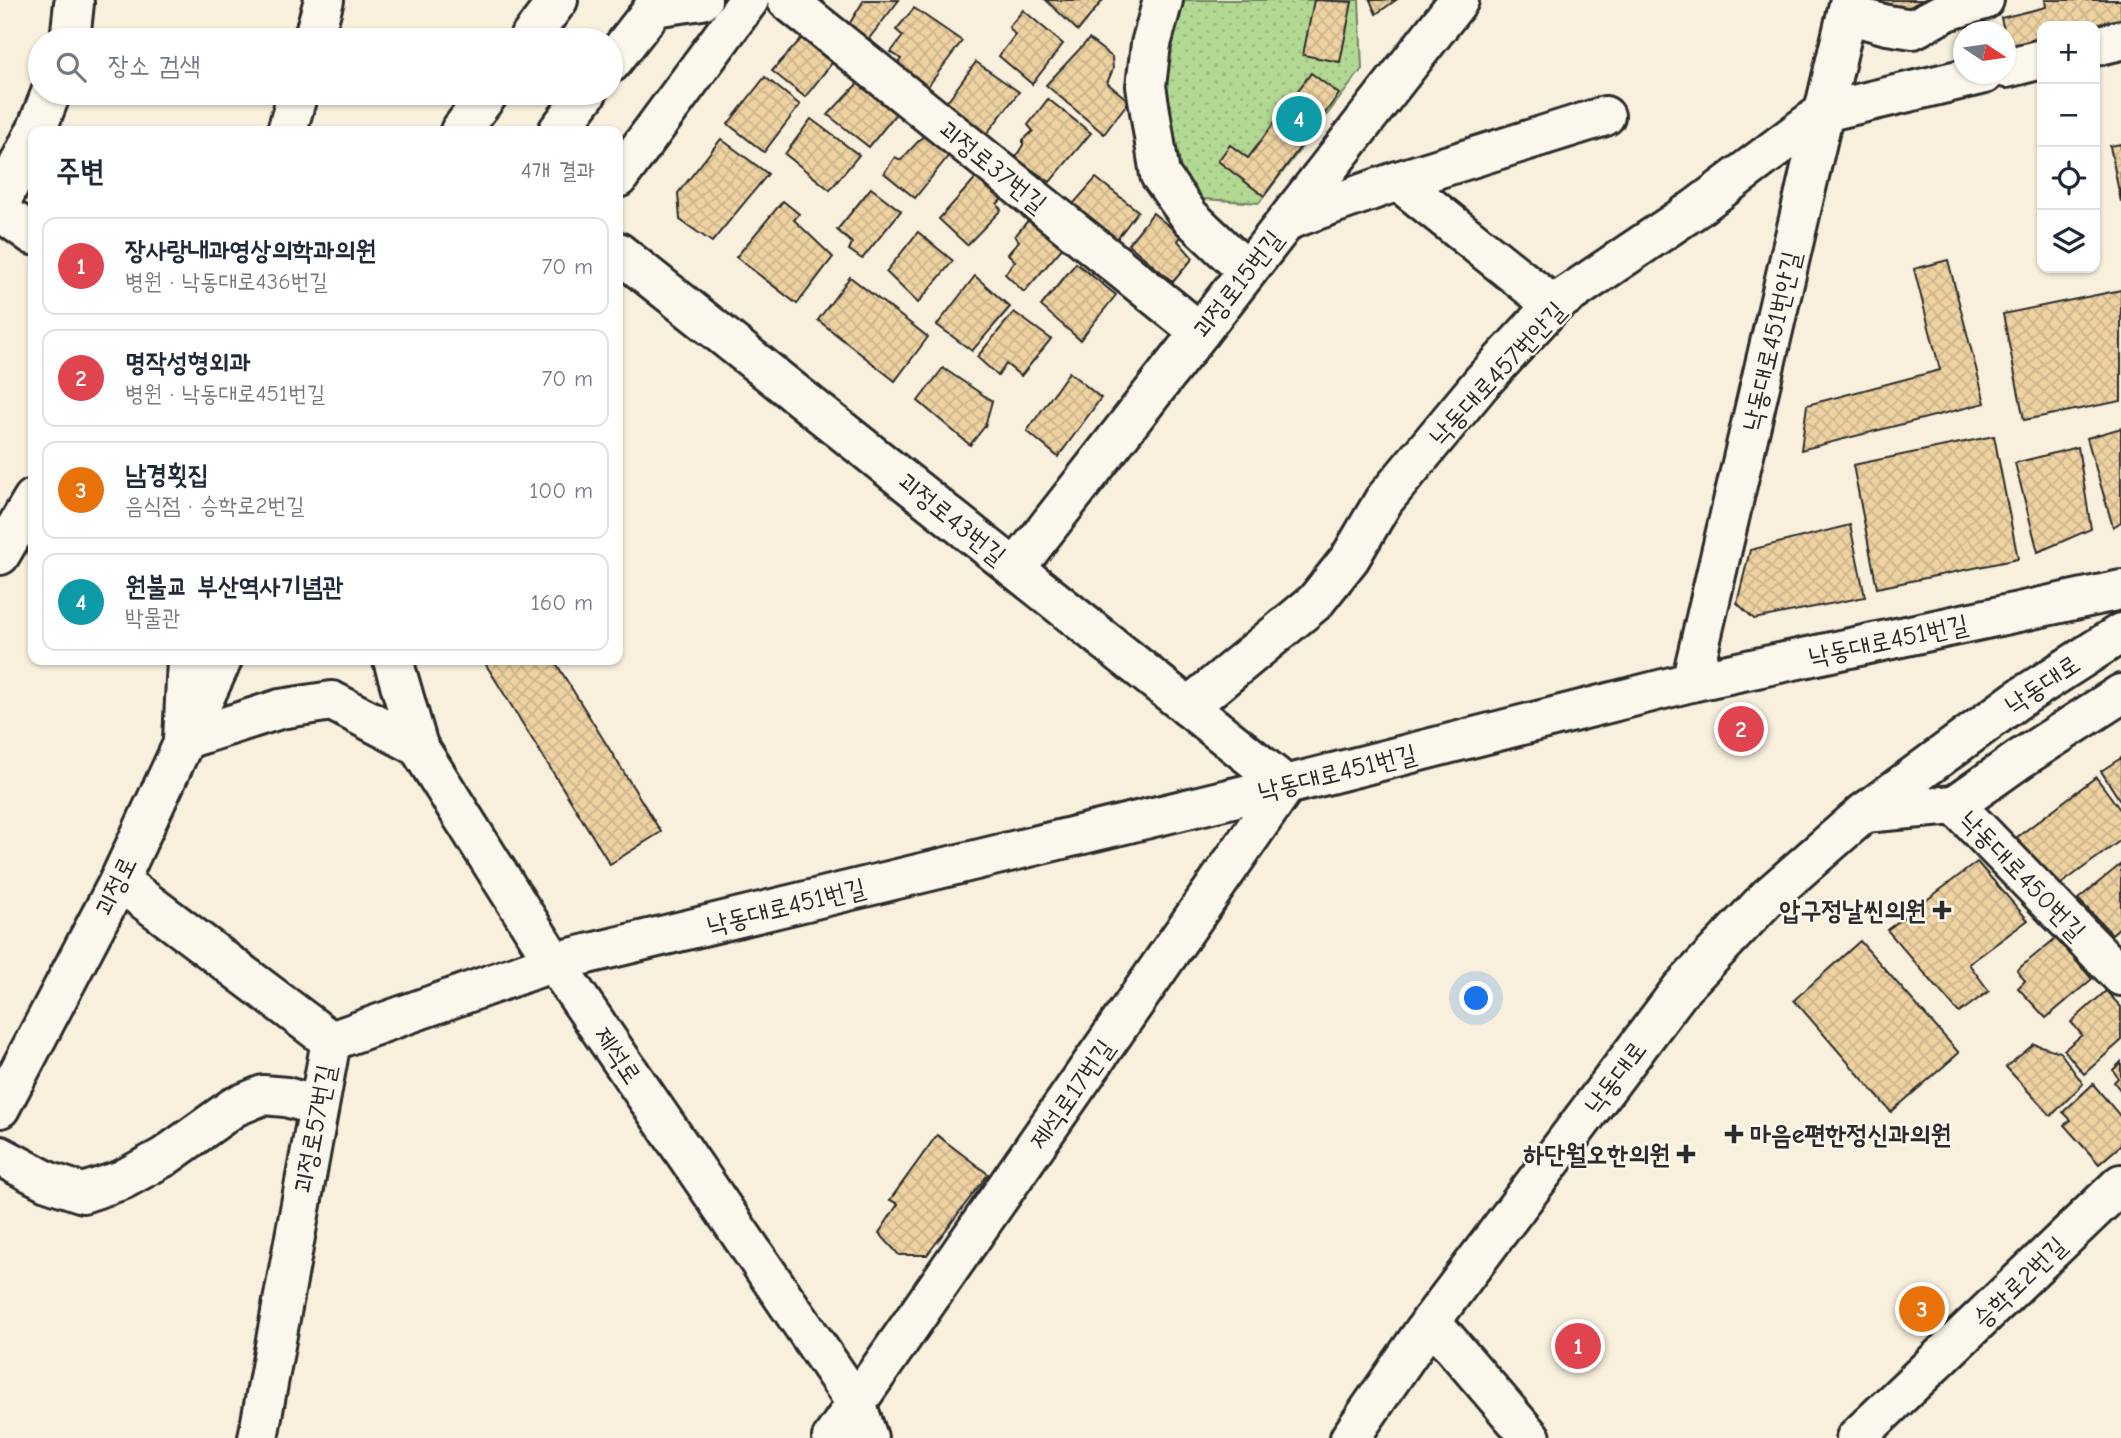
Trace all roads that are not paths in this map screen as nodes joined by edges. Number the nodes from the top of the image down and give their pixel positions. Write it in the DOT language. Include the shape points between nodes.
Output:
graph roads {
  1 [pos="324,0"];
  2 [pos="558,0"];
  3 [pos="702,0"];
  4 [pos="749,0"];
  5 [pos="787,0"];
  6 [pos="1163,0"];
  7 [pos="1459,0"];
  8 [pos="1984,0"];
  9 [pos="74,3"];
  10 [pos="657,3"];
  11 [pos="1849,7"];
  12 [pos="71,28"];
  13 [pos="316,28"];
  14 [pos="537,28"];
  15 [pos="2121,40"];
  16 [pos="2100,45"];
  17 [pos="623,47"];
  18 [pos="2037,60"];
  19 [pos="2016,66"];
  20 [pos="1953,81"];
  21 [pos="46,105"];
  22 [pos="295,105"];
  23 [pos="480,105"];
  24 [pos="578,105"];
  25 [pos="1824,112"];
  26 [pos="1605,116"];
  27 [pos="38,126"];
  28 [pos="288,126"];
  29 [pos="464,126"];
  30 [pos="562,126"];
  31 [pos="28,146"];
  32 [pos="623,171"];
  33 [pos="1398,181"];
  34 [pos="0,204"];
  35 [pos="0,211"];
  36 [pos="1287,220"];
  37 [pos="28,231"];
  38 [pos="623,256"];
  39 [pos="1247,271"];
  40 [pos="1553,305"];
  41 [pos="1200,332"];
  42 [pos="28,507"];
  43 [pos="0,555"];
  44 [pos="1015,569"];
  45 [pos="2121,590"];
  46 [pos="2121,633"];
  47 [pos="187,665"];
  48 [pos="220,665"];
  49 [pos="394,665"];
  50 [pos="1692,682"];
  51 [pos="2121,694"];
  52 [pos="1188,707"];
  53 [pos="183,740"];
  54 [pos="418,746"];
  55 [pos="1286,785"];
  56 [pos="1955,805"];
  57 [pos="1864,813"];
  58 [pos="119,881"];
  59 [pos="554,962"];
  60 [pos="2121,976"];
  61 [pos="331,1041"];
  62 [pos="318,1106"];
  63 [pos="0,1108"];
  64 [pos="0,1156"];
  65 [pos="2121,1184"];
  66 [pos="1432,1321"];
  67 [pos="862,1421"];
  68 [pos="258,1438"];
  69 [pos="832,1438"];
  70 [pos="1350,1438"];
  71 [pos="1531,1438"];
  72 [pos="1856,1438"];
  1 -- 13 [label="street"];
  2 -- 14 [label="street"];
  3 -- 10 [label="street"];
  4 -- 32 [label="street"];
  5 -- 41 [label="street, 괴정로37번길"];
  6 -- 39 [label="street" via="1146,86 1160,175 1190,217"];
  7 -- 36 [label="street, 괴정로15번길"];
  8 -- 11 [label="street" via="1947,11 1913,29 1887,25"];
  9 -- 12 [label="street"];
  10 -- 17 [label="street"];
  11 -- 25 [label="street, 낙동대로451번안길"];
  15 -- 16 [label="street"];
  18 -- 19 [label="street"];
  20 -- 25 [label="street, 낙동대로457번안길"];
  21 -- 27 [label="street"];
  22 -- 28 [label="street"];
  23 -- 29 [label="street"];
  24 -- 30 [label="street"];
  25 -- 40 [label="street, 낙동대로457번안길" via="1695,209"];
  25 -- 50 [label="street, 낙동대로451번안길"];
  26 -- 33 [label="street"];
  31 -- 34 [label="street"];
  33 -- 36 [label="street"];
  33 -- 40 [label="street"];
  35 -- 37 [label="street"];
  36 -- 39 [label="street, 괴정로15번길"];
  38 -- 44 [label="street, 괴정로43번길"];
  39 -- 41 [label="street, 괴정로15번길"];
  40 -- 52 [label="street, 낙동대로457번안길" via="1384,500 1350,558 1315,603"];
  41 -- 44 [label="street, 괴정로15번길"];
  42 -- 43 [label="street"];
  44 -- 52 [label="street, 괴정로43번길"];
  45 -- 50 [label="street, 낙동대로451번길"];
  46 -- 57 [label="street, 낙동대로" via="2017,699"];
  47 -- 53 [label="street"];
  48 -- 53 [label="street, 괴정로"];
  49 -- 54 [label="street, 제석로"];
  50 -- 55 [label="street, 낙동대로451번길"];
  51 -- 56 [label="street, 낙동대로"];
  52 -- 55 [label="street, 괴정로43번길"];
  53 -- 54 [label="street" via="280,709 332,701"];
  53 -- 58 [label="street, 괴정로"];
  54 -- 59 [label="street, 제석로"];
  55 -- 59 [label="street, 낙동대로451번길"];
  55 -- 67 [label="street, 제석로17번길"];
  56 -- 57 [label="street"];
  56 -- 60 [label="street, 낙동대로450번길"];
  57 -- 66 [label="street, 낙동대로" via="1768,897 1681,989"];
  58 -- 61 [label="street, 괴정로57번길"];
  58 -- 63 [label="street, 괴정로"];
  59 -- 61 [label="street, 낙동대로451번길"];
  59 -- 67 [label="street, 제석로"];
  61 -- 62 [label="street, 괴정로57번길"];
  62 -- 64 [label="street" via="263,1095 234,1107 164,1157 122,1180 83,1193 47,1181"];
  62 -- 68 [label="street, 괴정로57번길"];
  65 -- 72 [label="street, 승학로2번길"];
  66 -- 70 [label="street, 낙동대로"];
  66 -- 71 [label="street"];
  67 -- 69 [label="street, 제석로17번길"];
}
